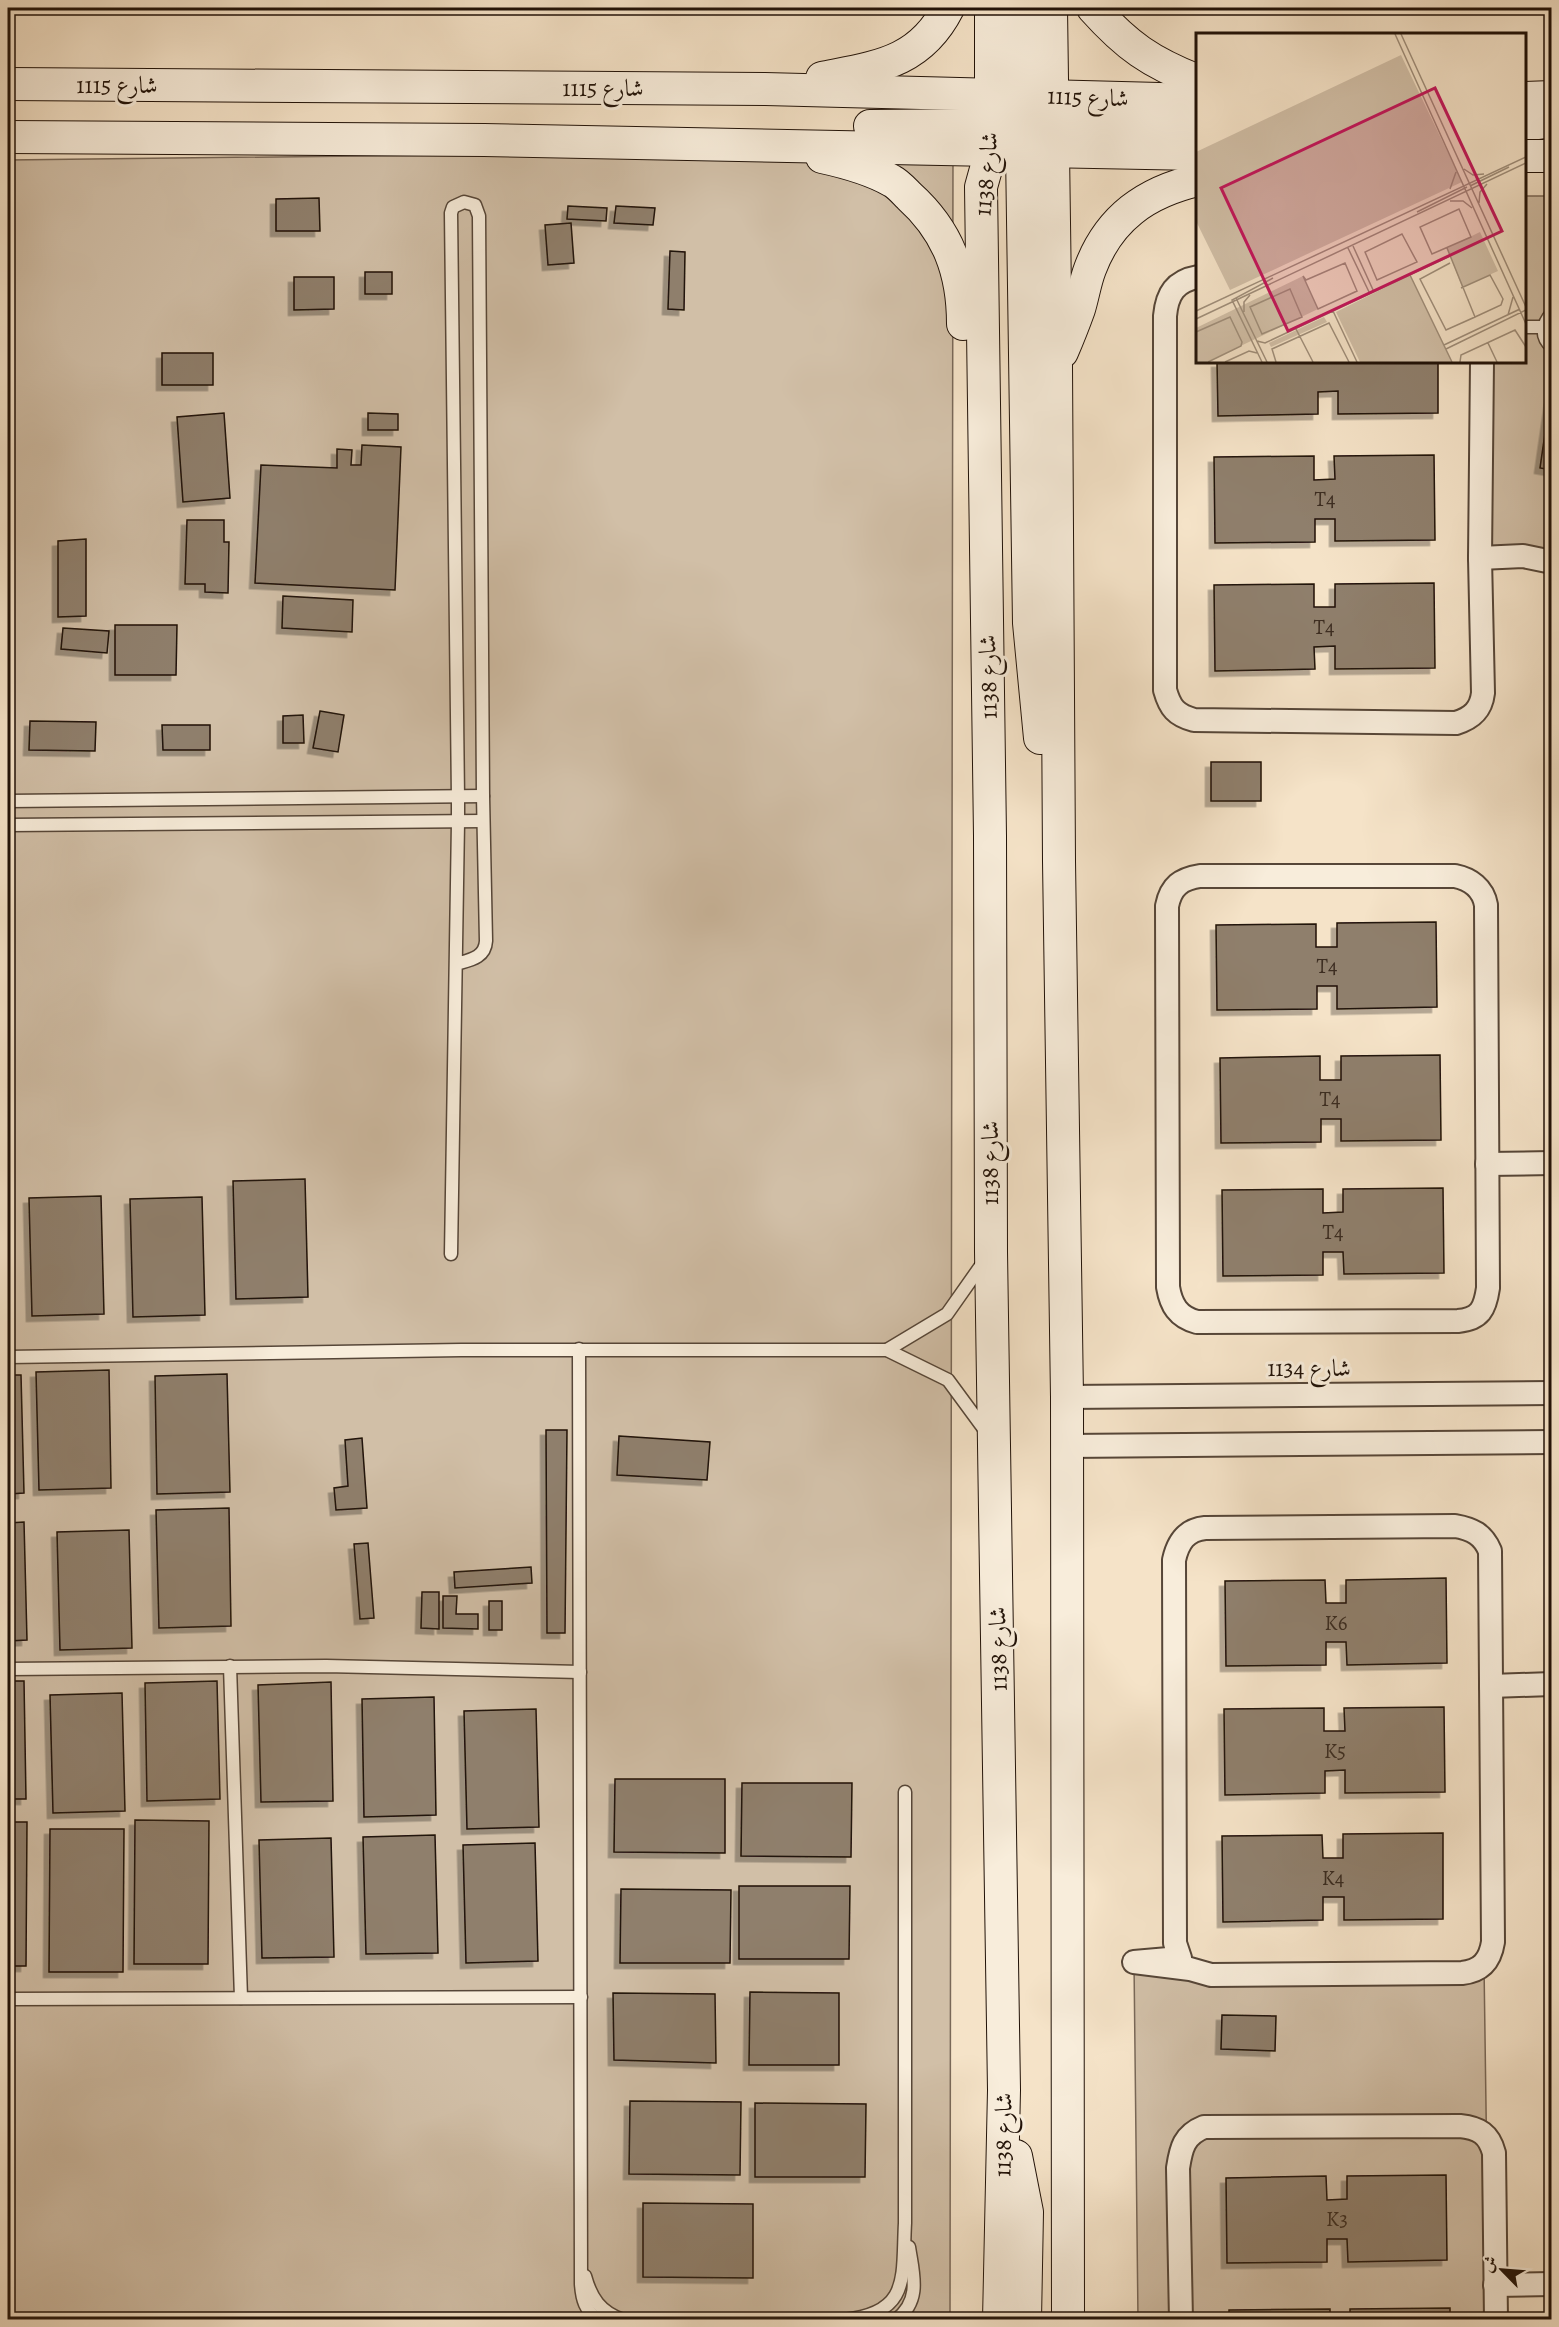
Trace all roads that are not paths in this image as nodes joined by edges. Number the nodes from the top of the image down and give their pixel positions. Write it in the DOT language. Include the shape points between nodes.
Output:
graph roads {
  1 [pos="948,8"];
  2 [pos="991,8"];
  3 [pos="1021,8"];
  4 [pos="1051,8"];
  5 [pos="1093,8"];
  6 [pos="1196,81"];
  7 [pos="8,84"];
  8 [pos="765,89"];
  9 [pos="991,94"];
  10 [pos="1551,97"];
  11 [pos="1526,98"];
  12 [pos="1196,100"];
  13 [pos="1551,120"];
  14 [pos="1526,123"];
  15 [pos="1196,124"];
  16 [pos="1026,126"];
  17 [pos="8,137"];
  18 [pos="484,140"];
  19 [pos="771,145"];
  20 [pos="1196,154"];
  21 [pos="1526,156"];
  22 [pos="1551,156"];
  23 [pos="1196,180"];
  24 [pos="1196,277"];
  25 [pos="1551,313"];
  26 [pos="1526,327"];
  27 [pos="1543,327"];
  28 [pos="1551,347"];
  29 [pos="1482,363"];
  30 [pos="1056,366"];
  31 [pos="1480,558"];
  32 [pos="1551,562"];
  33 [pos="988,726"];
  34 [pos="483,796"];
  35 [pos="458,798"];
  36 [pos="8,801"];
  37 [pos="483,821"];
  38 [pos="458,822"];
  39 [pos="8,825"];
  40 [pos="1059,861"];
  41 [pos="456,963"];
  42 [pos="1551,1162"];
  43 [pos="1487,1164"];
  44 [pos="990,1252"];
  45 [pos="451,1254"];
  46 [pos="579,1349"];
  47 [pos="887,1350"];
  48 [pos="8,1357"];
  49 [pos="1551,1393"];
  50 [pos="1067,1397"];
  51 [pos="1551,1442"];
  52 [pos="995,1443"];
  53 [pos="1067,1446"];
  54 [pos="230,1666"];
  55 [pos="8,1668"];
  56 [pos="580,1672"];
  57 [pos="1551,1684"];
  58 [pos="1491,1686"];
  59 [pos="905,1792"];
  60 [pos="581,1997"];
  61 [pos="241,1998"];
  62 [pos="8,2000"];
  63 [pos="1004,2090"];
  64 [pos="905,2223"];
  65 [pos="583,2269"];
  66 [pos="1551,2284"];
  67 [pos="1495,2285"];
  68 [pos="598,2319"];
  69 [pos="622,2319"];
  70 [pos="844,2319"];
  71 [pos="896,2319"];
  72 [pos="999,2319"];
  73 [pos="1025,2319"];
  74 [pos="1068,2319"];
  75 [pos="1181,2319"];
  76 [pos="1496,2319"];
  1 -- 8 [label="street" via="921,44 881,66"];
  2 -- 9 [label="street"];
  3 -- 16 [label="street"];
  4 -- 16 [label="street, شارع 1138"];
  5 -- 6 [label="street" via="1132,48"];
  7 -- 8 [label="street, شارع 1115"];
  8 -- 9 [label="street, شارع 1115"];
  9 -- 16 [label="street, شارع 1115"];
  10 -- 11 [label="street"];
  12 -- 16 [label="street, شارع 1115"];
  13 -- 14 [label="street"];
  15 -- 16 [label="street"];
  16 -- 18 [label="street" via="561,123"];
  16 -- 19 [label="street, شارع 1115"];
  16 -- 20 [label="street, شارع 1115"];
  16 -- 30 [label="street, شارع 1138"];
  16 -- 33 [label="street, شارع 1138" via="981,187"];
  16 -- 40 [label="street" via="1029,623 1042,768"];
  17 -- 18 [label="street, شارع 1115"];
  18 -- 19 [label="street, شارع 1115"];
  19 -- 33 [label="street" via="844,162 893,182 941,232 956,264 963,299 969,691"];
  21 -- 22 [label="street"];
  23 -- 30 [label="street" via="1149,196 1122,218 1103,241"];
  24 -- 31 [label="street" via="1173,288 1166,301 1165,316 1165,690 1174,712 1194,720 1456,723 1470,718 1479,708 1483,693"];
  25 -- 27 [label="lane"];
  26 -- 27 [label="lane"];
  27 -- 28 [label="lane"];
  29 -- 31 [label="street"];
  30 -- 40 [label="street, شارع 1138"];
  31 -- 32 [label="street" via="1523,556"];
  33 -- 44 [label="street, شارع 1138"];
  34 -- 35 [label="lane"];
  34 -- 35 [label="lane" via="479,216 475,205 464,202 453,207 451,213"];
  34 -- 37 [label="lane"];
  35 -- 36 [label="lane"];
  35 -- 38 [label="lane"];
  37 -- 38 [label="lane"];
  37 -- 41 [label="lane" via="485,947 478,957"];
  38 -- 39 [label="lane"];
  38 -- 41 [label="lane"];
  40 -- 50 [label="street, شارع 1138"];
  41 -- 45 [label="lane"];
  42 -- 43 [label="street"];
  43 -- 43 [label="street" via="1486,904 1474,883 1455,876 1200,876 1180,883 1167,906 1168,1275 1173,1304 1183,1316 1197,1322 1470,1320 1480,1313 1488,1288"];
  44 -- 47 [label="lane" via="947,1314"];
  44 -- 52 [label="street, شارع 1138"];
  46 -- 47 [label="lane"];
  46 -- 48 [label="lane"];
  46 -- 56 [label="lane"];
  47 -- 52 [label="lane" via="948,1380"];
  49 -- 50 [label="street, شارع 1134"];
  50 -- 53 [label="street, شارع 1138"];
  51 -- 53 [label="street"];
  52 -- 63 [label="street, شارع 1138"];
  53 -- 74 [label="street, شارع 1138"];
  54 -- 55 [label="lane"];
  54 -- 56 [label="lane"];
  54 -- 61 [label="lane"];
  56 -- 60 [label="lane"];
  57 -- 58 [label="street"];
  58 -- 58 [label="street" via="1490,1551 1475,1532 1455,1526 1205,1528 1189,1533 1179,1544 1174,1560 1175,1942 1180,1958 1134,1962 1211,1975 1462,1973 1484,1965 1492,1942"];
  59 -- 64 [label="lane"];
  60 -- 61 [label="lane"];
  60 -- 65 [label="lane"];
  61 -- 62 [label="lane"];
  63 -- 72 [label="street, شارع 1138"];
  63 -- 73 [label="street" via="1027,2212"];
  64 -- 70 [label="lane" via="902,2280 897,2294 877,2313"];
  64 -- 71 [label="lane" via="915,2289 912,2302"];
  65 -- 68 [label="lane" via="582,2297 587,2309"];
  65 -- 69 [label="lane" via="592,2297 610,2315"];
  66 -- 67 [label="street"];
  67 -- 75 [label="street" via="1494,2153 1482,2131 1460,2126 1204,2127 1187,2137 1178,2168"];
  67 -- 76 [label="street"];
}
